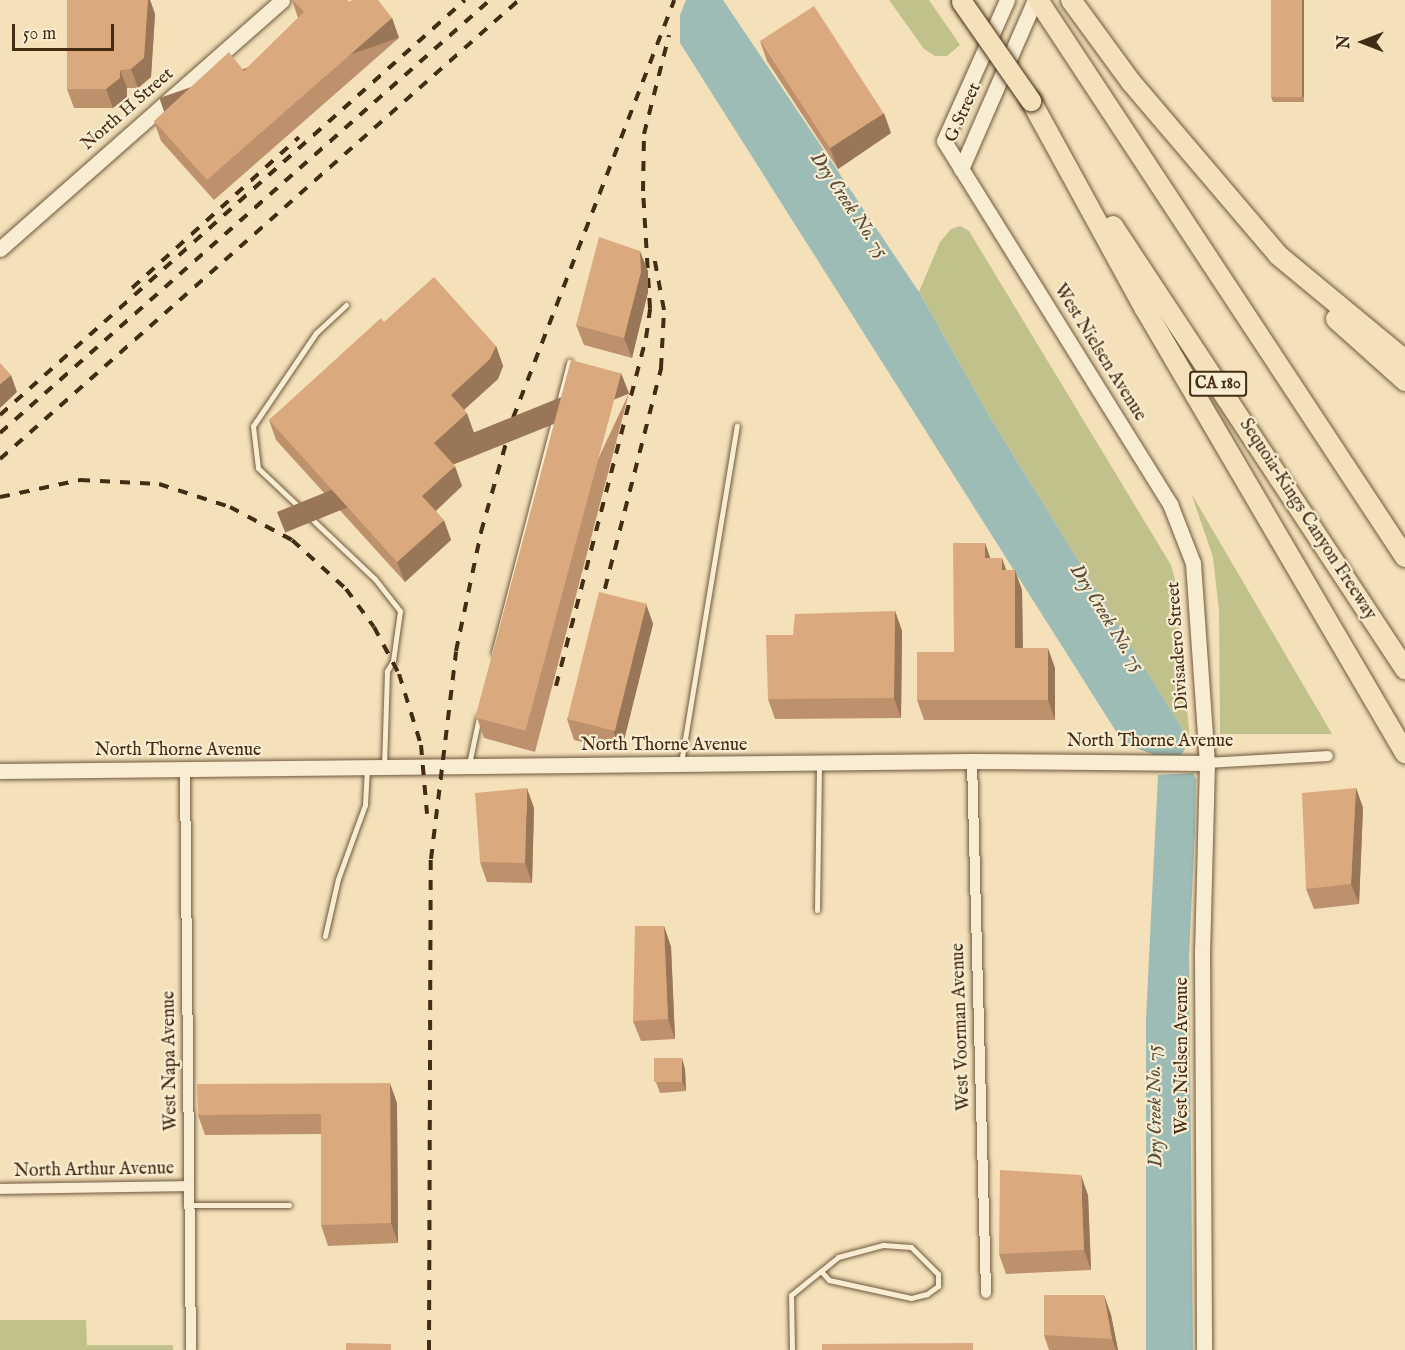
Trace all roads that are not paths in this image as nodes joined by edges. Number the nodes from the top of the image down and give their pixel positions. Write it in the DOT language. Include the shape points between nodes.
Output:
graph roads {
  1 [pos="282,0"];
  2 [pos="1007,0"];
  3 [pos="1036,0"];
  4 [pos="961,1"];
  5 [pos="1072,2"];
  6 [pos="1031,101"];
  7 [pos="961,169"];
  8 [pos="0,249"];
  9 [pos="1278,255"];
  10 [pos="346,305"];
  11 [pos="1405,360"];
  12 [pos="569,362"];
  13 [pos="1405,381"];
  14 [pos="737,426"];
  15 [pos="1253,492"];
  16 [pos="1405,557"];
  17 [pos="1193,563"];
  18 [pos="491,666"];
  19 [pos="1405,669"];
  20 [pos="481,710"];
  21 [pos="1405,729"];
  22 [pos="1405,753"];
  23 [pos="1328,756"];
  24 [pos="972,761"];
  25 [pos="1201,763"];
  26 [pos="681,765"];
  27 [pos="819,765"];
  28 [pos="468,768"];
  29 [pos="367,770"];
  30 [pos="384,770"];
  31 [pos="0,771"];
  32 [pos="185,771"];
  33 [pos="817,910"];
  34 [pos="325,936"];
  35 [pos="189,1186"];
  36 [pos="0,1189"];
  37 [pos="289,1205"];
  38 [pos="189,1206"];
  39 [pos="820,1271"];
  40 [pos="986,1293"];
  41 [pos="190,1350"];
  42 [pos="792,1350"];
  43 [pos="1204,1350"];
  1 -- 8 [label="street, North H Street"];
  2 -- 7 [label="street, G Street" via="944,141"];
  3 -- 7 [label="street, G Street"];
  3 -- 16 [label="highway"];
  4 -- 6 [label="highway, CA 180, bridge"];
  5 -- 9 [label="highway" via="1131,82"];
  6 -- 15 [label="highway" via="1145,309"];
  6 -- 19 [label="highway, Sequoia–Kings Canyon Freeway / CA 180"];
  7 -- 17 [label="street, West Nielsen Avenue" via="1170,504"];
  9 -- 11 [label="highway"];
  9 -- 13 [label="highway" via="1335,318"];
  10 -- 30 [label="lane" via="316,333 253,426 258,468 375,579 400,612 393,661 387,671"];
  12 -- 18 [label="lane"];
  14 -- 26 [label="lane"];
  15 -- 21 [label="highway"];
  15 -- 22 [label="highway"];
  17 -- 25 [label="street, Divisadero Street"];
  20 -- 28 [label="lane"];
  23 -- 25 [label="street, North Thorne Avenue"];
  24 -- 25 [label="street, North Thorne Avenue"];
  24 -- 27 [label="street, North Thorne Avenue"];
  24 -- 40 [label="street, West Voorman Avenue"];
  25 -- 43 [label="street, West Nielsen Avenue"];
  26 -- 27 [label="street, North Thorne Avenue"];
  26 -- 28 [label="street, North Thorne Avenue"];
  27 -- 33 [label="lane"];
  28 -- 30 [label="street, North Thorne Avenue"];
  29 -- 30 [label="street, North Thorne Avenue"];
  29 -- 32 [label="street, North Thorne Avenue"];
  29 -- 34 [label="lane" via="365,805 338,879"];
  31 -- 32 [label="street, North Thorne Avenue"];
  32 -- 35 [label="street, West Napa Avenue"];
  35 -- 36 [label="street, North Arthur Avenue"];
  35 -- 38 [label="street, West Napa Avenue"];
  37 -- 38 [label="lane"];
  38 -- 41 [label="street, West Napa Avenue"];
  39 -- 39 [label="lane" via="838,1257 883,1245 911,1247 938,1274 938,1286 911,1298 829,1280"];
  39 -- 42 [label="lane" via="791,1295"];
}
